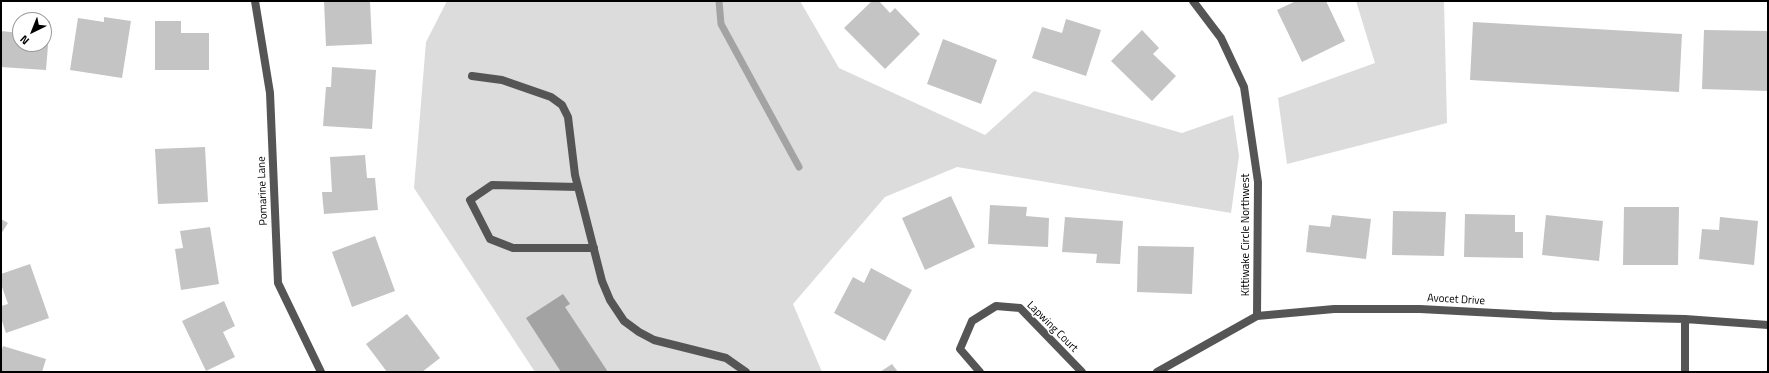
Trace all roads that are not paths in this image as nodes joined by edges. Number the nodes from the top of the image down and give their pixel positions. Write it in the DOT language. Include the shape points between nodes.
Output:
graph roads {
  1 [pos="255,1"];
  2 [pos="1193,1"];
  3 [pos="472,76"];
  4 [pos="578,187"];
  5 [pos="594,248"];
  6 [pos="1257,316"];
  7 [pos="1685,319"];
  8 [pos="1768,325"];
  9 [pos="321,372"];
  10 [pos="746,372"];
  11 [pos="980,372"];
  12 [pos="1082,372"];
  13 [pos="1157,372"];
  14 [pos="1684,372"];
  1 -- 9 [label="street, Pomarine Lane" via="270,93 278,283"];
  2 -- 6 [label="street, Kittiwake Circle Northwest" via="1221,38 1244,87 1258,182"];
  3 -- 4 [label="street" via="502,80 551,97 562,105 568,117"];
  4 -- 5 [label="street"];
  4 -- 5 [label="street" via="492,184 470,200 490,239 513,248"];
  5 -- 10 [label="street" via="602,281 610,300 624,321 654,340 726,358"];
  6 -- 7 [label="street, Avocet Drive" via="1334,309 1420,309 1552,316"];
  6 -- 13 [label="street, Avocet Drive"];
  7 -- 8 [label="street, Avocet Drive"];
  7 -- 14 [label="street"];
  11 -- 12 [label="street, Lapwing Court" via="960,349 972,321 996,306 1020,308"];
}
